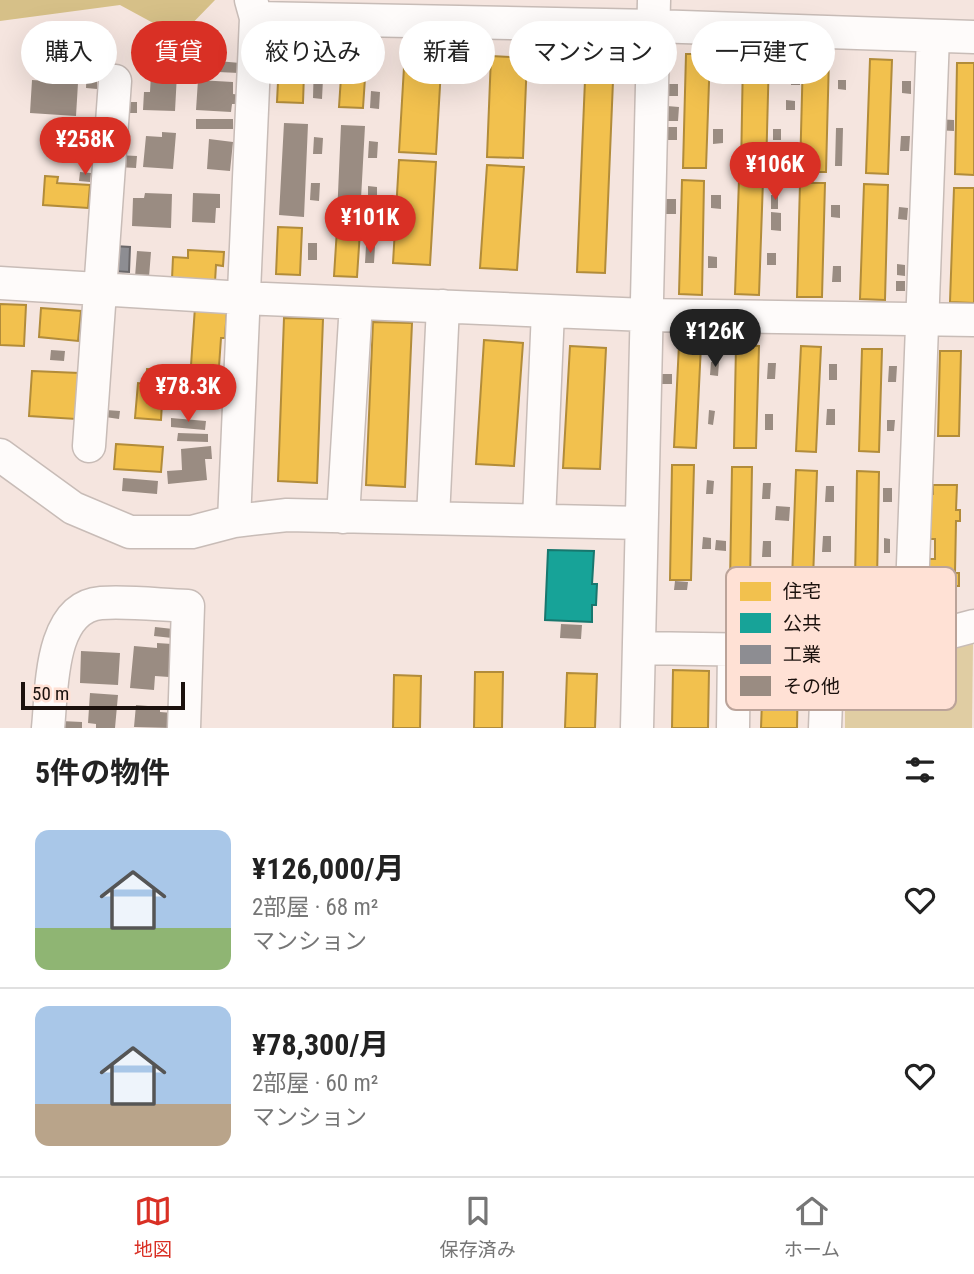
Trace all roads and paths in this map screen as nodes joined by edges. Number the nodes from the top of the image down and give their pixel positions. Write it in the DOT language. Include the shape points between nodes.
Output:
graph roads {
  1 [pos="253,9"];
  2 [pos="387,10"];
  3 [pos="653,13"];
  4 [pos="933,36"];
  5 [pos="974,37"];
  6 [pos="115,84"];
  7 [pos="0,283"];
  8 [pos="100,288"];
  9 [pos="244,298"];
  10 [pos="356,303"];
  11 [pos="443,306"];
  12 [pos="548,311"];
  13 [pos="646,315"];
  14 [pos="921,318"];
  15 [pos="974,320"];
  16 [pos="89,446"];
  17 [pos="0,455"];
  18 [pos="343,517"];
  19 [pos="432,518"];
  20 [pos="539,520"];
  21 [pos="234,521"];
  22 [pos="641,523"];
  23 [pos="912,567"];
  24 [pos="974,626"];
  25 [pos="956,631"];
  26 [pos="639,648"];
  27 [pos="726,650"];
  28 [pos="733,710"];
  29 [pos="826,710"];
  30 [pos="48,728"];
  31 [pos="184,728"];
  32 [pos="637,728"];
  33 [pos="733,728"];
  34 [pos="825,728"];
  1 -- 2 [label="street"];
  1 -- 9 [label="street"];
  2 -- 3 [label="street"];
  3 -- 4 [label="street"];
  3 -- 13 [label="street"];
  4 -- 5 [label="street"];
  4 -- 14 [label="street"];
  6 -- 8 [label="street"];
  7 -- 8 [label="street"];
  8 -- 9 [label="street"];
  8 -- 16 [label="street"];
  9 -- 10 [label="street"];
  9 -- 21 [label="street"];
  10 -- 11 [label="street"];
  10 -- 18 [label="street"];
  11 -- 12 [label="street"];
  11 -- 19 [label="street"];
  12 -- 13 [label="street"];
  12 -- 20 [label="street"];
  13 -- 14 [label="street"];
  13 -- 22 [label="street"];
  14 -- 15 [label="street"];
  14 -- 23 [label="street"];
  17 -- 21 [label="street" via="72,508 131,532 192,532"];
  18 -- 19 [label="street"];
  18 -- 21 [label="street" via="287,515"];
  19 -- 20 [label="street"];
  20 -- 22 [label="street"];
  22 -- 26 [label="street"];
  24 -- 25 [label="street"];
  26 -- 27 [label="street"];
  26 -- 32 [label="street"];
  28 -- 33 [label="street"];
  29 -- 34 [label="street"];
  30 -- 31 [label="street" via="63,630 79,612 98,603 188,606"];
}
